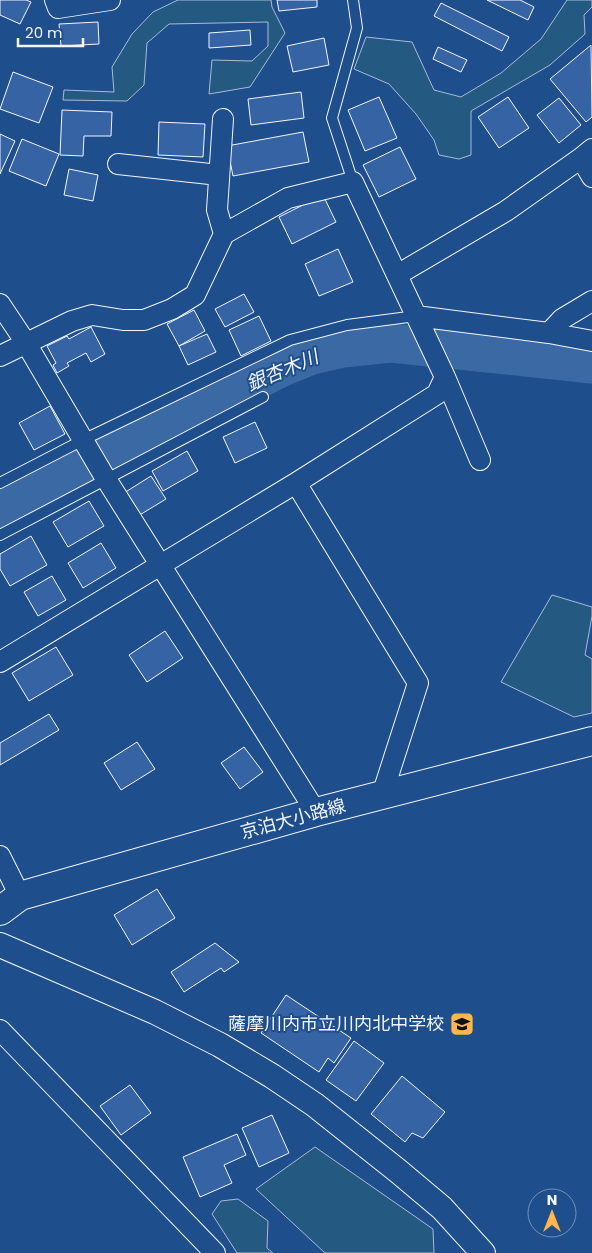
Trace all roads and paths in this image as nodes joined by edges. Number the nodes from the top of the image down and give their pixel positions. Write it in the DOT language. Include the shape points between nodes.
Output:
graph roads {
  1 [pos="55,0"];
  2 [pos="110,0"];
  3 [pos="353,0"];
  4 [pos="223,119"];
  5 [pos="586,154"];
  6 [pos="118,164"];
  7 [pos="219,175"];
  8 [pos="592,177"];
  9 [pos="353,182"];
  10 [pos="224,234"];
  11 [pos="397,275"];
  12 [pos="592,302"];
  13 [pos="0,304"];
  14 [pos="418,320"];
  15 [pos="549,333"];
  16 [pos="592,341"];
  17 [pos="26,343"];
  18 [pos="0,356"];
  19 [pos="441,370"];
  20 [pos="263,397"];
  21 [pos="85,443"];
  22 [pos="480,460"];
  23 [pos="105,477"];
  24 [pos="0,483"];
  25 [pos="296,483"];
  26 [pos="0,535"];
  27 [pos="161,566"];
  28 [pos="0,662"];
  29 [pos="592,741"];
  30 [pos="382,795"];
  31 [pos="316,812"];
  32 [pos="0,856"];
  33 [pos="10,904"];
  34 [pos="0,945"];
  35 [pos="0,1030"];
  36 [pos="215,1253"];
  37 [pos="483,1253"];
  1 -- 2 [label="street" via="58,8"];
  3 -- 9 [label="lane" via="358,28 332,118"];
  4 -- 7 [label="street"];
  5 -- 8 [label="street"];
  5 -- 11 [label="street" via="506,211"];
  6 -- 7 [label="street"];
  7 -- 10 [label="street" via="217,210"];
  9 -- 10 [label="street" via="288,198"];
  9 -- 11 [label="street"];
  10 -- 17 [label="street" via="195,295 172,309 144,320 92,315"];
  11 -- 14 [label="street"];
  12 -- 15 [label="street" via="562,319"];
  13 -- 17 [label="street"];
  14 -- 15 [label="street"];
  14 -- 19 [label="street"];
  14 -- 21 [label="lane" via="347,325 290,340"];
  15 -- 16 [label="street"];
  17 -- 18 [label="street"];
  17 -- 21 [label="street"];
  19 -- 22 [label="street"];
  19 -- 25 [label="street" via="437,394"];
  20 -- 23 [label="lane"];
  21 -- 23 [label="street"];
  21 -- 24 [label="lane"];
  23 -- 26 [label="lane"];
  23 -- 27 [label="street"];
  25 -- 27 [label="street"];
  25 -- 30 [label="street" via="418,684"];
  27 -- 28 [label="street"];
  27 -- 31 [label="street"];
  29 -- 30 [label="main road, 京泊大小路線"];
  30 -- 31 [label="main road, 京泊大小路線"];
  31 -- 33 [label="main road, 京泊大小路線"];
  32 -- 33 [label="street"];
  34 -- 37 [label="street" via="155,1012 272,1076 315,1105 398,1171 442,1208"];
  35 -- 36 [label="street"];
}
